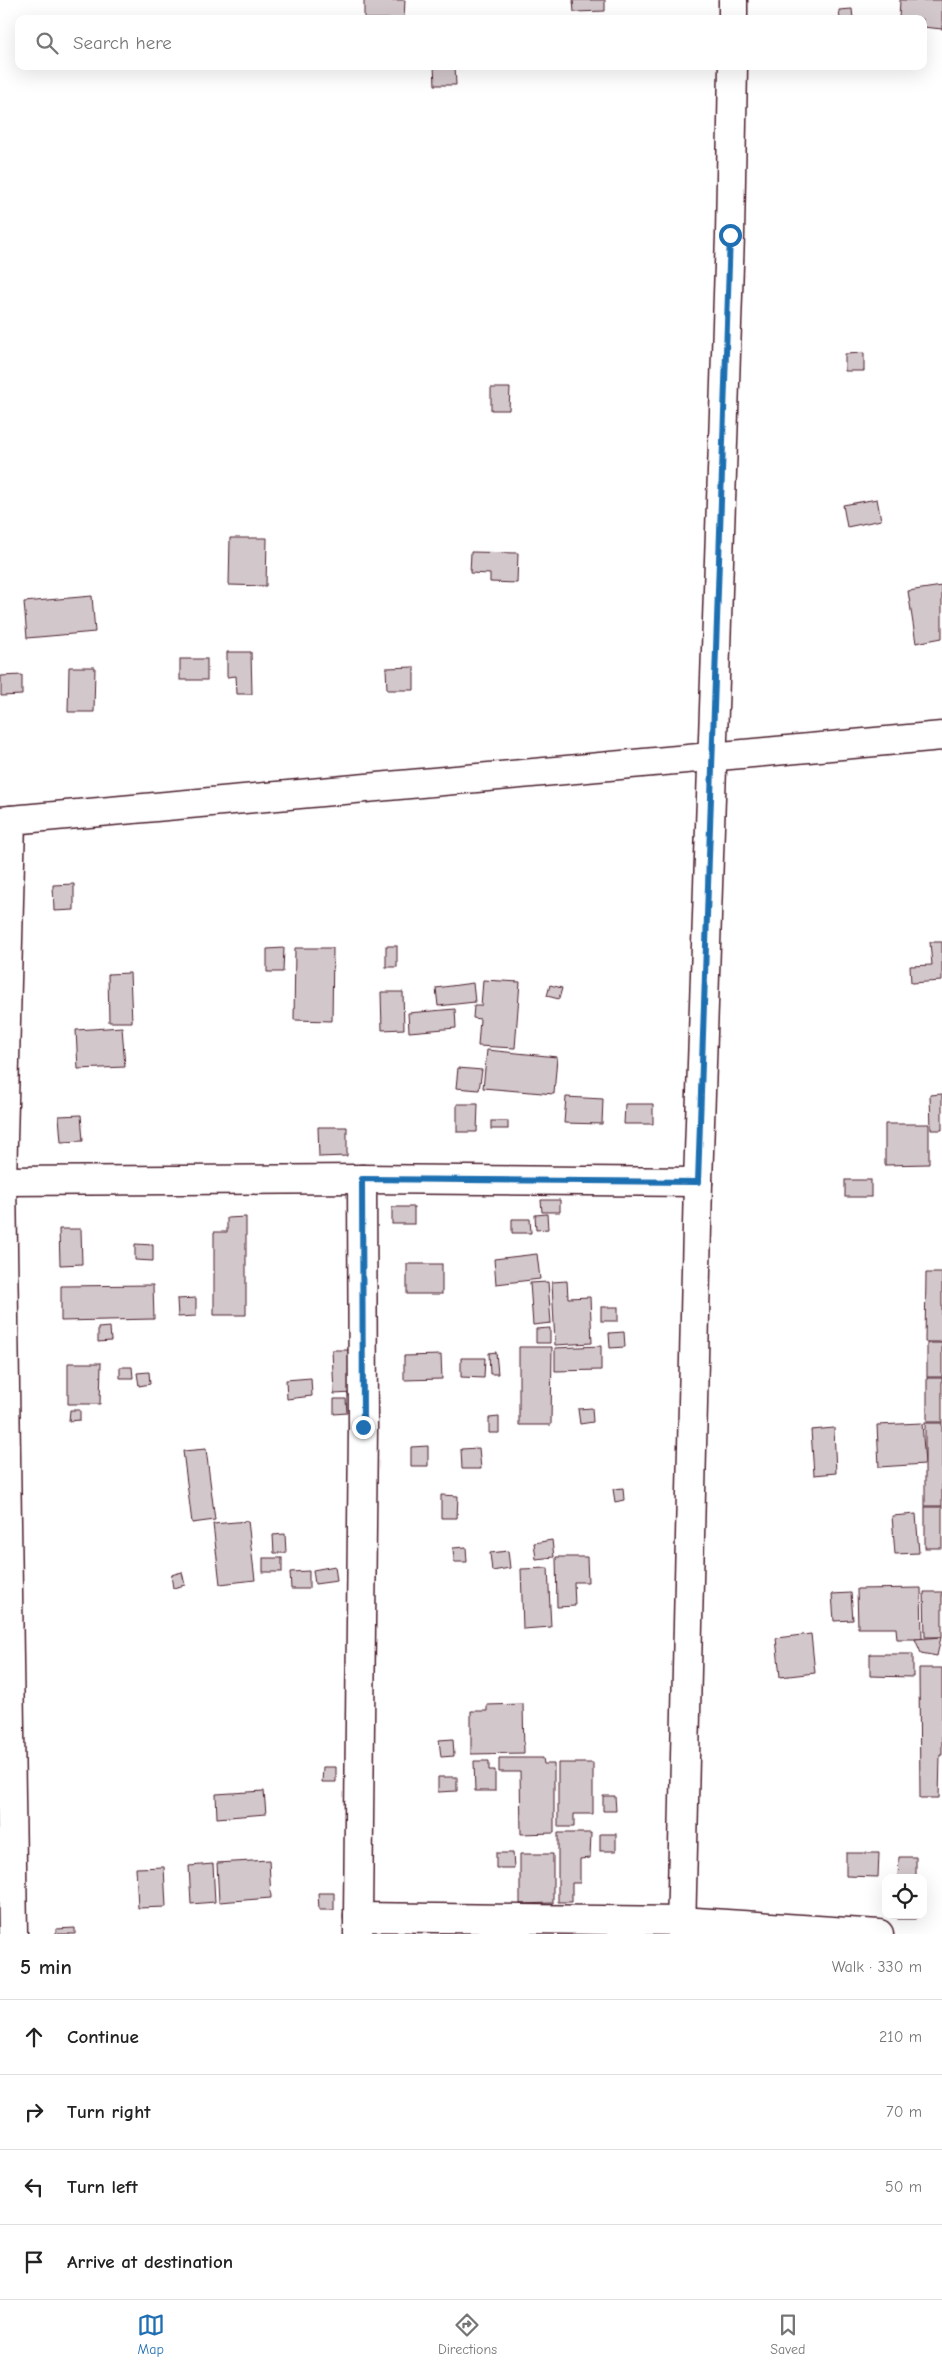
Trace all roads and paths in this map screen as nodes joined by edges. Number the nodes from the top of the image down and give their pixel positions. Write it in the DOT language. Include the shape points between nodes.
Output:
graph roads {
  1 [pos="734,0"];
  2 [pos="733,15"];
  3 [pos="733,70"];
  4 [pos="942,736"];
  5 [pos="712,756"];
  6 [pos="5,820"];
  7 [pos="362,1179"];
  8 [pos="1,1181"];
  9 [pos="698,1182"];
  10 [pos="358,1926"];
  11 [pos="680,1927"];
  12 [pos="13,1934"];
  13 [pos="880,1934"];
  1 -- 2 [label="street"];
  3 -- 5 [label="street"];
  4 -- 5 [label="street"];
  5 -- 6 [label="street"];
  5 -- 9 [label="street"];
  6 -- 8 [label="street"];
  7 -- 8 [label="street"];
  7 -- 9 [label="street"];
  7 -- 10 [label="street"];
  8 -- 12 [label="street"];
  9 -- 11 [label="street"];
  10 -- 11 [label="street"];
  11 -- 13 [label="street"];
}
